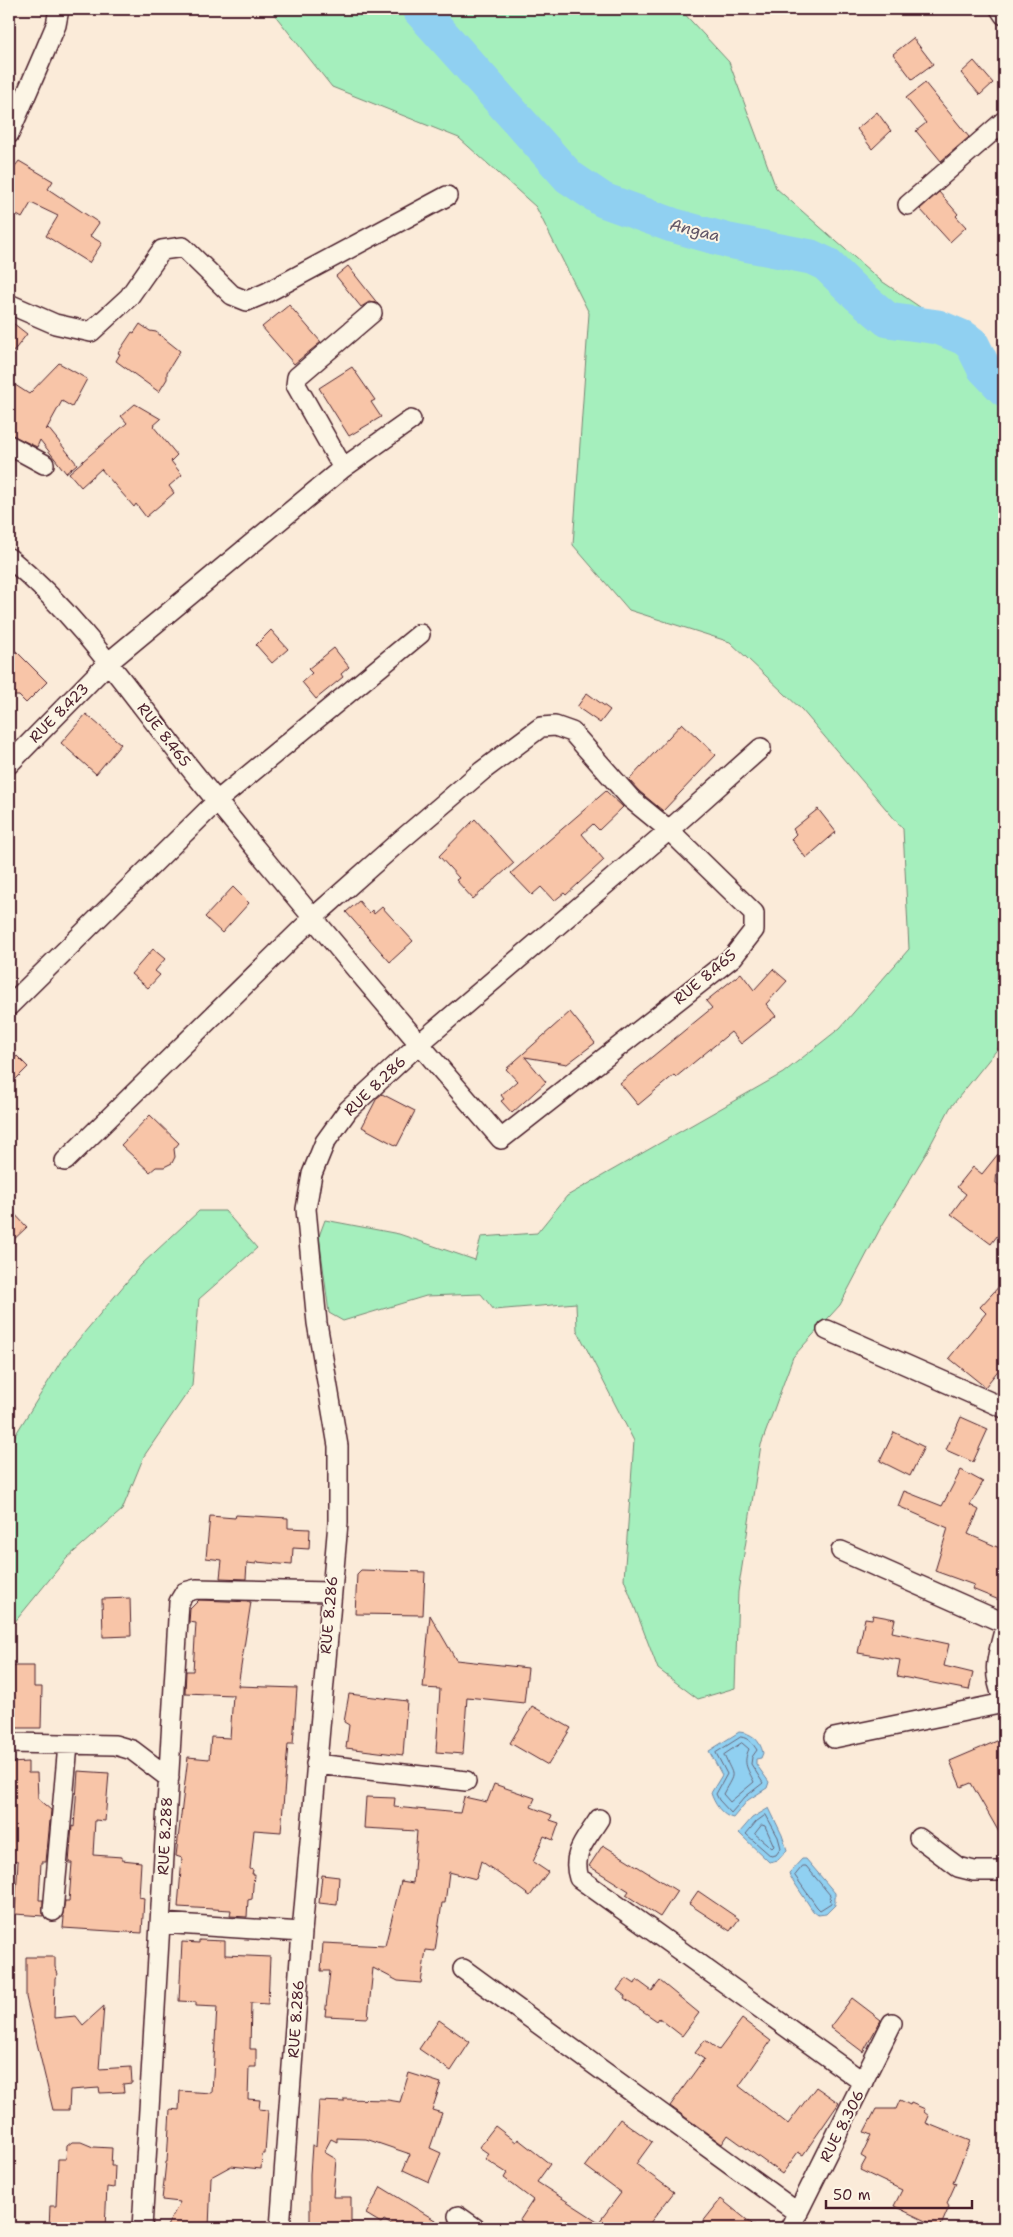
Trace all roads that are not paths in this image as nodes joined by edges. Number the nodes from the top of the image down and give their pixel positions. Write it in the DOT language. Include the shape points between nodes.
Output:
graph roads {
  1 [pos="59,9"];
  2 [pos="1000,9"];
  3 [pos="1004,15"];
  4 [pos="1004,120"];
  5 [pos="9,134"];
  6 [pos="447,196"];
  7 [pos="908,205"];
  8 [pos="9,304"];
  9 [pos="372,313"];
  10 [pos="411,420"];
  11 [pos="9,445"];
  12 [pos="44,464"];
  13 [pos="343,468"];
  14 [pos="9,558"];
  15 [pos="420,634"];
  16 [pos="109,662"];
  17 [pos="761,748"];
  18 [pos="9,764"];
  19 [pos="217,801"];
  20 [pos="669,830"];
  21 [pos="314,917"];
  22 [pos="9,1006"];
  23 [pos="419,1044"];
  24 [pos="65,1161"];
  25 [pos="827,1330"];
  26 [pos="1004,1408"];
  27 [pos="841,1551"];
  28 [pos="331,1592"];
  29 [pos="1004,1623"];
  30 [pos="1004,1631"];
  31 [pos="1004,1702"];
  32 [pos="834,1738"];
  33 [pos="9,1743"];
  34 [pos="68,1745"];
  35 [pos="316,1764"];
  36 [pos="169,1778"];
  37 [pos="466,1781"];
  38 [pos="598,1819"];
  39 [pos="919,1838"];
  40 [pos="1004,1871"];
  41 [pos="52,1911"];
  42 [pos="160,1923"];
  43 [pos="302,1932"];
  44 [pos="463,1969"];
  45 [pos="892,2023"];
  46 [pos="863,2082"];
  47 [pos="458,2216"];
  48 [pos="794,2220"];
  49 [pos="142,2228"];
  50 [pos="280,2228"];
  51 [pos="475,2228"];
  1 -- 5 [label="street" via="46,51"];
  2 -- 3 [label="street"];
  4 -- 7 [label="street"];
  6 -- 8 [label="street" via="266,294 247,301 232,295 182,248 162,250 129,297 92,332 55,324"];
  9 -- 13 [label="street" via="297,377 296,385"];
  10 -- 13 [label="street, RUE 8.423"];
  11 -- 12 [label="street"];
  13 -- 16 [label="street, RUE 8.423"];
  14 -- 16 [label="street, RUE 8.465" via="31,576"];
  15 -- 19 [label="street"];
  16 -- 18 [label="street, RUE 8.423"];
  16 -- 19 [label="street, RUE 8.465"];
  17 -- 20 [label="street, RUE 8.286"];
  19 -- 21 [label="street, RUE 8.465"];
  19 -- 22 [label="street"];
  20 -- 21 [label="street, RUE 8.465" via="631,798 572,732 555,726 541,727 482,771"];
  20 -- 23 [label="street, RUE 8.286"];
  20 -- 23 [label="street, RUE 8.465" via="754,913 754,930 733,957 501,1139"];
  21 -- 23 [label="street, RUE 8.465"];
  21 -- 24 [label="street"];
  23 -- 28 [label="street, RUE 8.286" via="348,1110 325,1142 312,1174 306,1209 317,1323 338,1446 338,1523"];
  25 -- 26 [label="street"];
  27 -- 29 [label="street"];
  28 -- 35 [label="street, RUE 8.286"];
  28 -- 36 [label="street, RUE 8.288" via="196,1589 185,1592 179,1602"];
  30 -- 31 [label="street" via="996,1664 997,1682"];
  31 -- 32 [label="street"];
  33 -- 34 [label="street"];
  34 -- 36 [label="street" via="124,1747"];
  34 -- 41 [label="street"];
  35 -- 37 [label="street"];
  35 -- 43 [label="street, RUE 8.286"];
  36 -- 42 [label="street, RUE 8.288"];
  38 -- 46 [label="street" via="576,1857 579,1878"];
  39 -- 40 [label="street" via="958,1867 974,1871"];
  42 -- 43 [label="street"];
  42 -- 49 [label="street, RUE 8.288"];
  43 -- 50 [label="street, RUE 8.286"];
  44 -- 48 [label="street"];
  45 -- 46 [label="street, RUE 8.306"];
  46 -- 48 [label="street, RUE 8.306"];
  47 -- 51 [label="street"];
}
